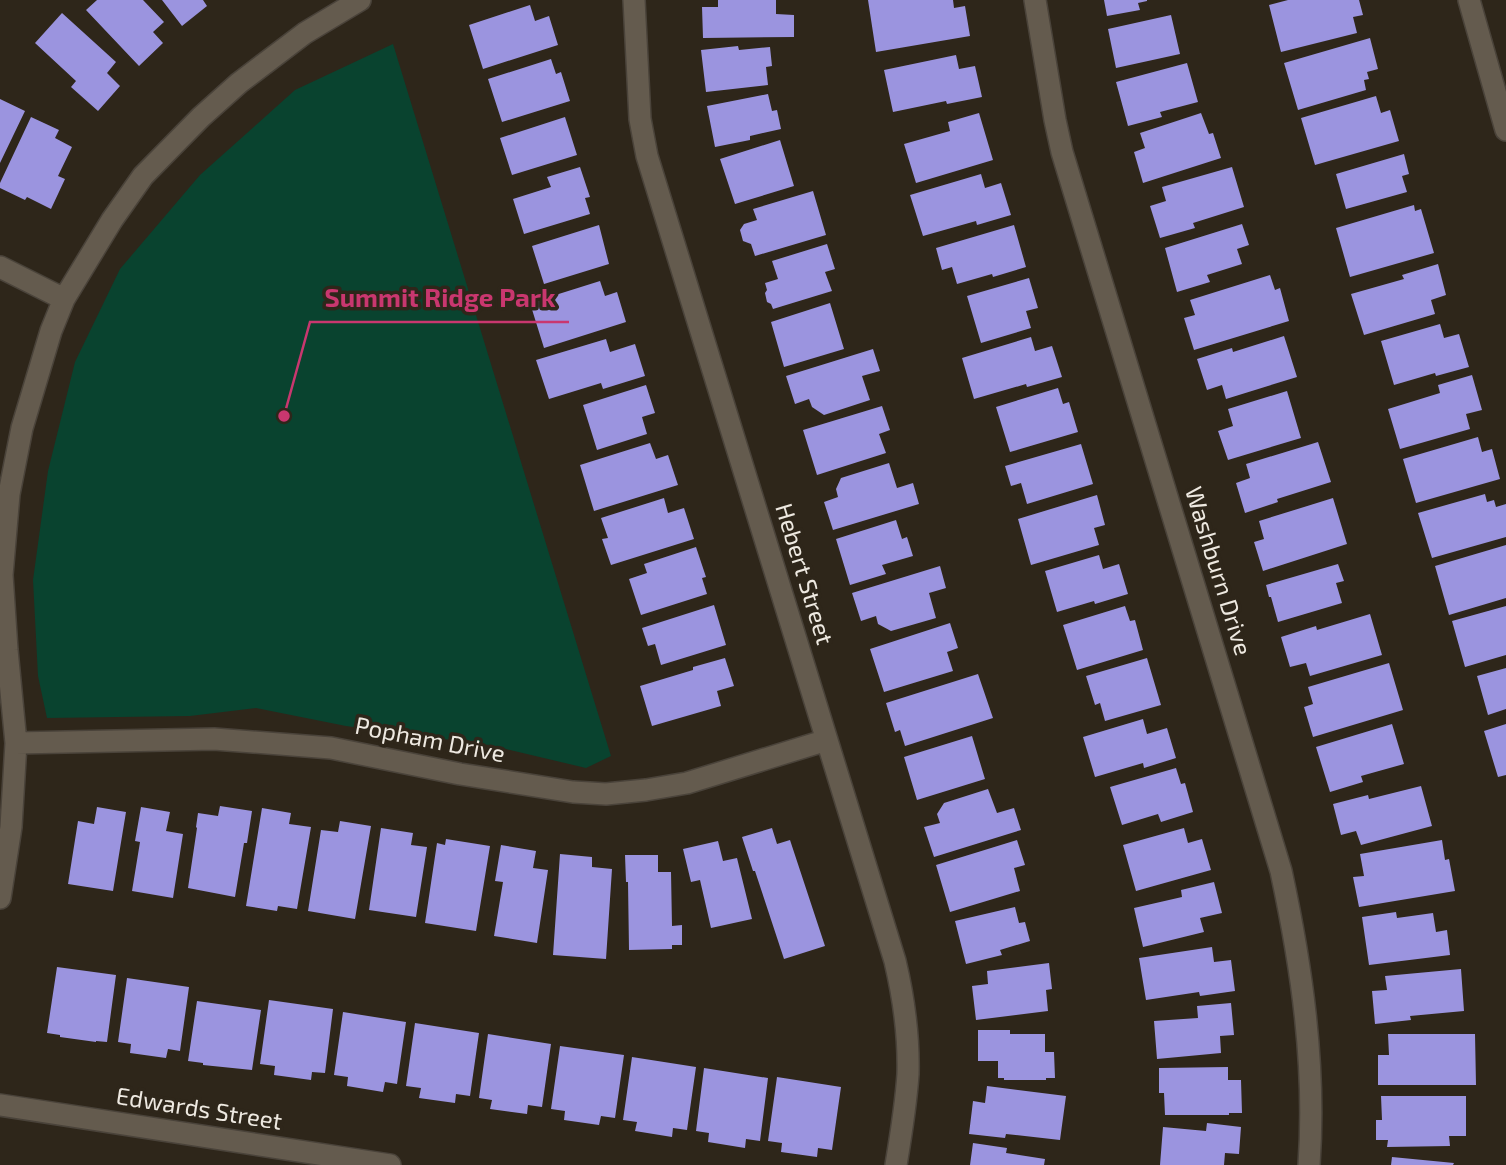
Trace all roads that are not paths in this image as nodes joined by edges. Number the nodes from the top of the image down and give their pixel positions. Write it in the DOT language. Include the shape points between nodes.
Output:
graph roads {
  1 [pos="360,0"];
  2 [pos="634,0"];
  3 [pos="1035,0"];
  4 [pos="1469,0"];
  5 [pos="1506,130"];
  6 [pos="0,267"];
  7 [pos="64,299"];
  8 [pos="827,740"];
  9 [pos="16,743"];
  10 [pos="0,898"];
  11 [pos="0,1105"];
  12 [pos="376,1164"];
  13 [pos="896,1165"];
  14 [pos="1309,1165"];
  1 -- 7 [label="street" via="305,33 201,117 143,176"];
  2 -- 8 [label="street, Hebert Street" via="640,119 647,156"];
  3 -- 14 [label="street, Washburn Drive" via="1062,152 1281,871 1306,1014"];
  4 -- 5 [label="street"];
  6 -- 7 [label="street"];
  7 -- 9 [label="street" via="22,428 9,494 2,575"];
  8 -- 9 [label="street, Popham Drive" via="687,783 607,794 460,774 331,748 214,739"];
  8 -- 13 [label="street, Hebert Street" via="904,999 908,1074"];
  9 -- 10 [label="street"];
  11 -- 12 [label="street, Edwards Street"];
}
